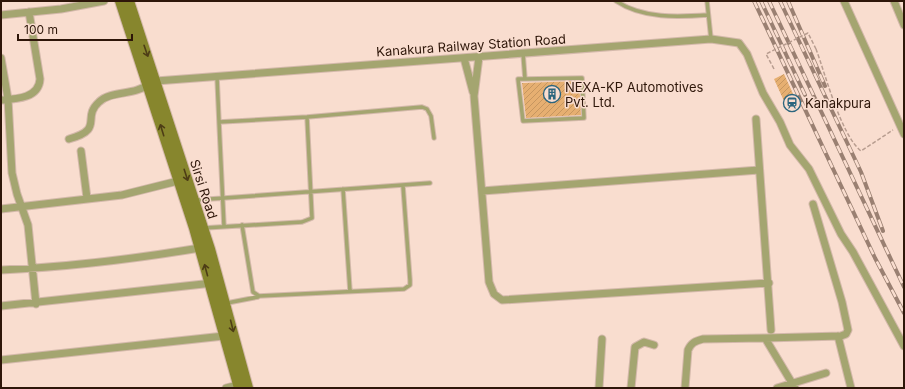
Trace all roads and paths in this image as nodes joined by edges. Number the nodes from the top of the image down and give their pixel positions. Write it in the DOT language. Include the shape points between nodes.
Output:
graph roads {
  1 [pos="104,1"];
  2 [pos="120,1"];
  3 [pos="129,1"];
  4 [pos="616,1"];
  5 [pos="707,1"];
  6 [pos="844,1"];
  7 [pos="894,1"];
  8 [pos="29,12"];
  9 [pos="1,15"];
  10 [pos="708,15"];
  11 [pos="904,25"];
  12 [pos="711,39"];
  13 [pos="523,53"];
  14 [pos="479,57"];
  15 [pos="1,58"];
  16 [pos="464,58"];
  17 [pos="774,69"];
  18 [pos="217,77"];
  19 [pos="525,79"];
  20 [pos="152,83"];
  21 [pos="474,96"];
  22 [pos="4,100"];
  23 [pos="307,117"];
  24 [pos="756,119"];
  25 [pos="219,122"];
  26 [pos="903,130"];
  27 [pos="434,138"];
  28 [pos="69,139"];
  29 [pos="81,151"];
  30 [pos="759,170"];
  31 [pos="178,181"];
  32 [pos="430,183"];
  33 [pos="403,186"];
  34 [pos="343,190"];
  35 [pos="311,191"];
  36 [pos="482,191"];
  37 [pos="87,198"];
  38 [pos="223,198"];
  39 [pos="194,201"];
  40 [pos="812,204"];
  41 [pos="21,206"];
  42 [pos="1,209"];
  43 [pos="242,225"];
  44 [pos="224,226"];
  45 [pos="203,228"];
  46 [pos="200,248"];
  47 [pos="32,269"];
  48 [pos="1,270"];
  49 [pos="220,282"];
  50 [pos="769,283"];
  51 [pos="210,284"];
  52 [pos="350,291"];
  53 [pos="259,296"];
  54 [pos="226,303"];
  55 [pos="36,304"];
  56 [pos="1,306"];
  57 [pos="771,330"];
  58 [pos="224,336"];
  59 [pos="838,336"];
  60 [pos="765,338"];
  61 [pos="602,339"];
  62 [pos="654,345"];
  63 [pos="904,346"];
  64 [pos="1,360"];
  65 [pos="826,373"];
  66 [pos="794,386"];
  67 [pos="242,387"];
  68 [pos="226,388"];
  69 [pos="599,388"];
  70 [pos="631,388"];
  71 [pos="685,388"];
  72 [pos="777,388"];
  73 [pos="851,388"];
  1 -- 8 [label="street"];
  2 -- 20 [label="main road, Sirsi Road"];
  3 -- 20 [label="main road, Sirsi Road, one-way"];
  4 -- 10 [label="lane" via="659,16"];
  5 -- 10 [label="lane"];
  6 -- 26 [label="street"];
  7 -- 11 [label="street"];
  8 -- 9 [label="street"];
  8 -- 22 [label="street" via="40,87 28,96"];
  10 -- 12 [label="lane"];
  12 -- 13 [label="street, Kanakura Railway Station Road"];
  12 -- 63 [label="street, Kanakura Railway Station Road" via="739,43 747,54 763,94 790,145 809,169 841,234"];
  13 -- 14 [label="street, Kanakura Railway Station Road"];
  13 -- 19 [label="lane"];
  14 -- 16 [label="street, Kanakura Railway Station Road"];
  14 -- 21 [label="street"];
  15 -- 22 [label="street"];
  16 -- 18 [label="street, Kanakura Railway Station Road"];
  16 -- 21 [label="street"];
  17 -- 26 [label="path, bridge" via="766,54 808,33 854,145 862,152 890,131"];
  18 -- 20 [label="street, Kanakura Railway Station Road"];
  18 -- 25 [label="lane"];
  19 -- 19 [label="lane" via="582,78 584,118 523,120 518,79"];
  20 -- 28 [label="street, Kanakura Railway Station Road" via="106,97 98,102 88,131 84,135"];
  31 -- 20 [label="main road, Sirsi Road, one-way"];
  20 -- 39 [label="main road, Sirsi Road, one-way"];
  21 -- 36 [label="street"];
  22 -- 41 [label="street" via="12,173"];
  23 -- 25 [label="lane"];
  23 -- 27 [label="lane" via="422,107 427,109 431,116"];
  23 -- 35 [label="lane"];
  24 -- 30 [label="street"];
  25 -- 38 [label="lane"];
  29 -- 37 [label="street"];
  30 -- 36 [label="street"];
  30 -- 50 [label="street"];
  31 -- 37 [label="street" via="122,195"];
  31 -- 46 [label="main road, Sirsi Road"];
  32 -- 33 [label="lane"];
  33 -- 34 [label="lane"];
  33 -- 52 [label="lane" via="410,285 404,289"];
  34 -- 35 [label="lane"];
  34 -- 52 [label="lane"];
  35 -- 38 [label="lane"];
  35 -- 43 [label="lane" via="312,218 307,221"];
  36 -- 50 [label="street" via="489,282 494,294 502,300"];
  37 -- 41 [label="street"];
  38 -- 39 [label="lane"];
  38 -- 44 [label="lane"];
  39 -- 45 [label="main road, Sirsi Road"];
  40 -- 59 [label="street" via="848,325 846,334"];
  41 -- 42 [label="street"];
  41 -- 47 [label="street" via="28,225"];
  43 -- 44 [label="lane"];
  43 -- 53 [label="lane" via="253,292"];
  44 -- 45 [label="lane"];
  45 -- 49 [label="main road, Sirsi Road"];
  46 -- 47 [label="street" via="161,255"];
  51 -- 46 [label="main road, Sirsi Road, one-way"];
  47 -- 48 [label="street"];
  47 -- 55 [label="street"];
  49 -- 51 [label="street"];
  49 -- 54 [label="main road, Sirsi Road"];
  50 -- 57 [label="street"];
  51 -- 55 [label="street"];
  51 -- 58 [label="main road, Sirsi Road"];
  52 -- 53 [label="lane"];
  53 -- 54 [label="lane"];
  54 -- 67 [label="main road, Sirsi Road, one-way"];
  55 -- 56 [label="street"];
  58 -- 64 [label="street"];
  58 -- 67 [label="main road, Sirsi Road"];
  59 -- 60 [label="street"];
  59 -- 73 [label="street"];
  60 -- 66 [label="street"];
  60 -- 71 [label="street" via="695,341 688,350"];
  61 -- 69 [label="street"];
  62 -- 70 [label="street" via="644,342 635,347"];
  65 -- 66 [label="street"];
  66 -- 72 [label="street"];
  67 -- 68 [label="street"];
}
